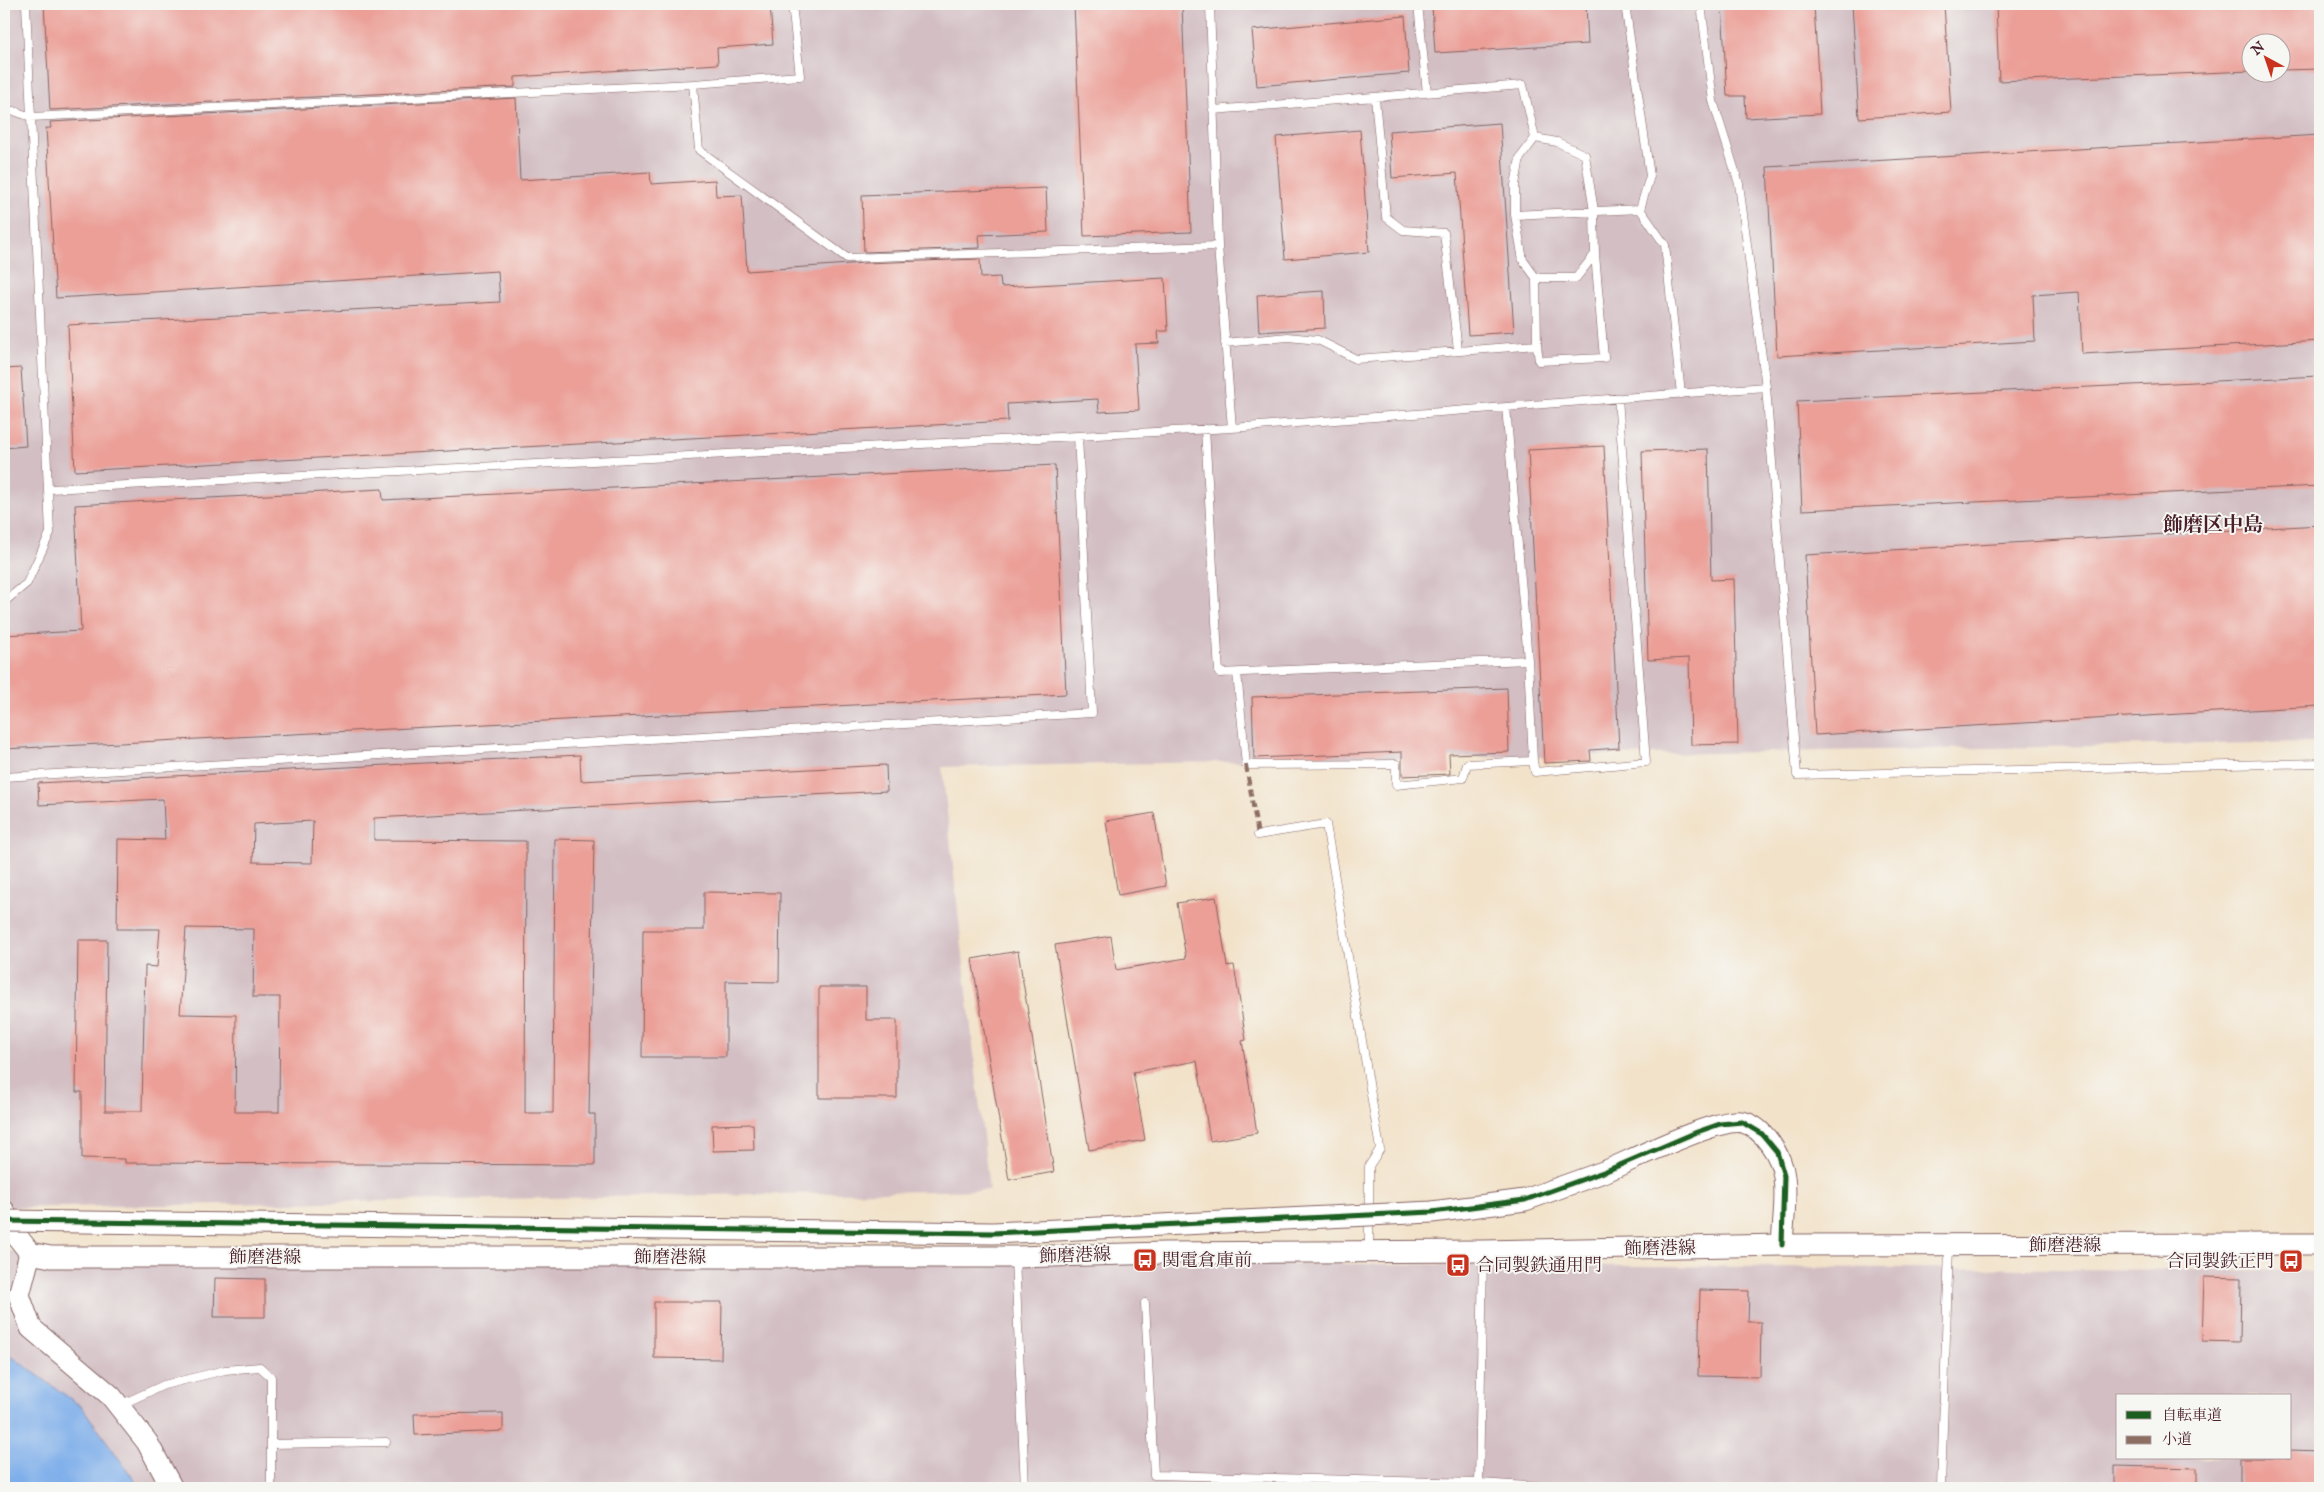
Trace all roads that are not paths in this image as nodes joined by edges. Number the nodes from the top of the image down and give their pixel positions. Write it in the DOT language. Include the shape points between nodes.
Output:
graph roads {
  1 [pos="26,4"];
  2 [pos="792,4"];
  3 [pos="1210,4"];
  4 [pos="1418,4"];
  5 [pos="1625,4"];
  6 [pos="1701,4"];
  7 [pos="693,84"];
  8 [pos="1427,93"];
  9 [pos="1375,98"];
  10 [pos="1213,110"];
  11 [pos="4,112"];
  12 [pos="31,117"];
  13 [pos="1535,138"];
  14 [pos="1640,210"];
  15 [pos="1594,211"];
  16 [pos="1515,215"];
  17 [pos="1218,246"];
  18 [pos="1595,254"];
  19 [pos="1536,278"];
  20 [pos="1225,343"];
  21 [pos="1537,345"];
  22 [pos="1458,350"];
  23 [pos="1766,387"];
  24 [pos="1681,394"];
  25 [pos="1618,398"];
  26 [pos="1506,407"];
  27 [pos="1232,428"];
  28 [pos="1205,429"];
  29 [pos="1078,436"];
  30 [pos="50,489"];
  31 [pos="4,602"];
  32 [pos="1528,660"];
  33 [pos="1237,673"];
  34 [pos="1533,761"];
  35 [pos="2320,763"];
  36 [pos="4,777"];
  37 [pos="1258,835"];
  38 [pos="4,1211"];
  39 [pos="4,1221"];
  40 [pos="2320,1244"];
  41 [pos="1782,1245"];
  42 [pos="1949,1246"];
  43 [pos="1483,1251"];
  44 [pos="1369,1252"];
  45 [pos="30,1253"];
  46 [pos="1015,1257"];
  47 [pos="1145,1303"];
  48 [pos="118,1406"];
  49 [pos="386,1442"];
  50 [pos="271,1444"];
  51 [pos="1479,1486"];
  52 [pos="172,1488"];
  53 [pos="271,1488"];
  54 [pos="1025,1488"];
  55 [pos="1558,1488"];
  56 [pos="1941,1488"];
  1 -- 12 [label="lane"];
  2 -- 7 [label="lane" via="800,76"];
  3 -- 10 [label="lane"];
  4 -- 8 [label="lane"];
  5 -- 14 [label="lane" via="1650,176"];
  6 -- 23 [label="lane" via="1713,101 1739,184"];
  7 -- 12 [label="lane"];
  7 -- 17 [label="lane" via="700,150 847,258"];
  8 -- 9 [label="lane"];
  8 -- 13 [label="lane" via="1523,85"];
  9 -- 10 [label="lane"];
  9 -- 22 [label="lane" via="1386,217 1403,230 1444,233"];
  10 -- 17 [label="lane"];
  11 -- 12 [label="lane" via="14,111"];
  12 -- 30 [label="lane"];
  13 -- 15 [label="lane" via="1557,142 1585,155"];
  13 -- 16 [label="lane" via="1520,158 1514,185"];
  14 -- 15 [label="lane"];
  14 -- 24 [label="lane" via="1665,245"];
  15 -- 16 [label="lane"];
  15 -- 18 [label="lane"];
  16 -- 19 [label="lane" via="1523,260"];
  17 -- 20 [label="lane"];
  18 -- 19 [label="lane" via="1576,278"];
  18 -- 21 [label="lane" via="1604,358 1539,362"];
  19 -- 21 [label="lane"];
  20 -- 22 [label="lane" via="1288,337 1318,340 1356,359"];
  20 -- 27 [label="lane"];
  21 -- 22 [label="lane"];
  23 -- 24 [label="lane"];
  23 -- 35 [label="lane" via="1797,775"];
  24 -- 25 [label="lane"];
  25 -- 26 [label="lane"];
  25 -- 34 [label="lane" via="1646,762 1534,772"];
  26 -- 27 [label="lane"];
  26 -- 32 [label="lane"];
  27 -- 28 [label="lane"];
  28 -- 29 [label="lane"];
  28 -- 33 [label="lane" via="1218,673"];
  29 -- 30 [label="lane"];
  29 -- 36 [label="lane" via="1092,713"];
  30 -- 31 [label="lane" via="50,533 27,583"];
  32 -- 33 [label="lane"];
  32 -- 34 [label="lane"];
  33 -- 34 [label="lane" via="1246,765 1396,764 1396,785 1462,778 1467,764"];
  37 -- 44 [label="lane" via="1326,824 1380,1149 1369,1166"];
  38 -- 45 [label="main road"];
  39 -- 41 [label="main road, bridge" via="993,1233 1432,1212 1525,1200 1606,1171 1697,1132 1720,1124 1742,1122 1762,1134 1777,1152 1784,1176"];
  40 -- 42 [label="main road, 飾磨港線"];
  41 -- 42 [label="main road, 飾磨港線"];
  41 -- 43 [label="main road, 飾磨港線"];
  42 -- 56 [label="lane"];
  43 -- 44 [label="main road, 飾磨港線"];
  43 -- 51 [label="lane"];
  44 -- 46 [label="main road, 飾磨港線"];
  45 -- 46 [label="main road, 飾磨港線" via="51,1257"];
  45 -- 48 [label="main road" via="19,1295 32,1328 111,1396"];
  46 -- 54 [label="lane"];
  47 -- 51 [label="lane" via="1154,1475"];
  48 -- 50 [label="lane" via="164,1385 225,1370 260,1367 271,1377"];
  48 -- 52 [label="main road" via="147,1442"];
  49 -- 50 [label="lane"];
  50 -- 53 [label="lane"];
  51 -- 55 [label="lane"];
}
